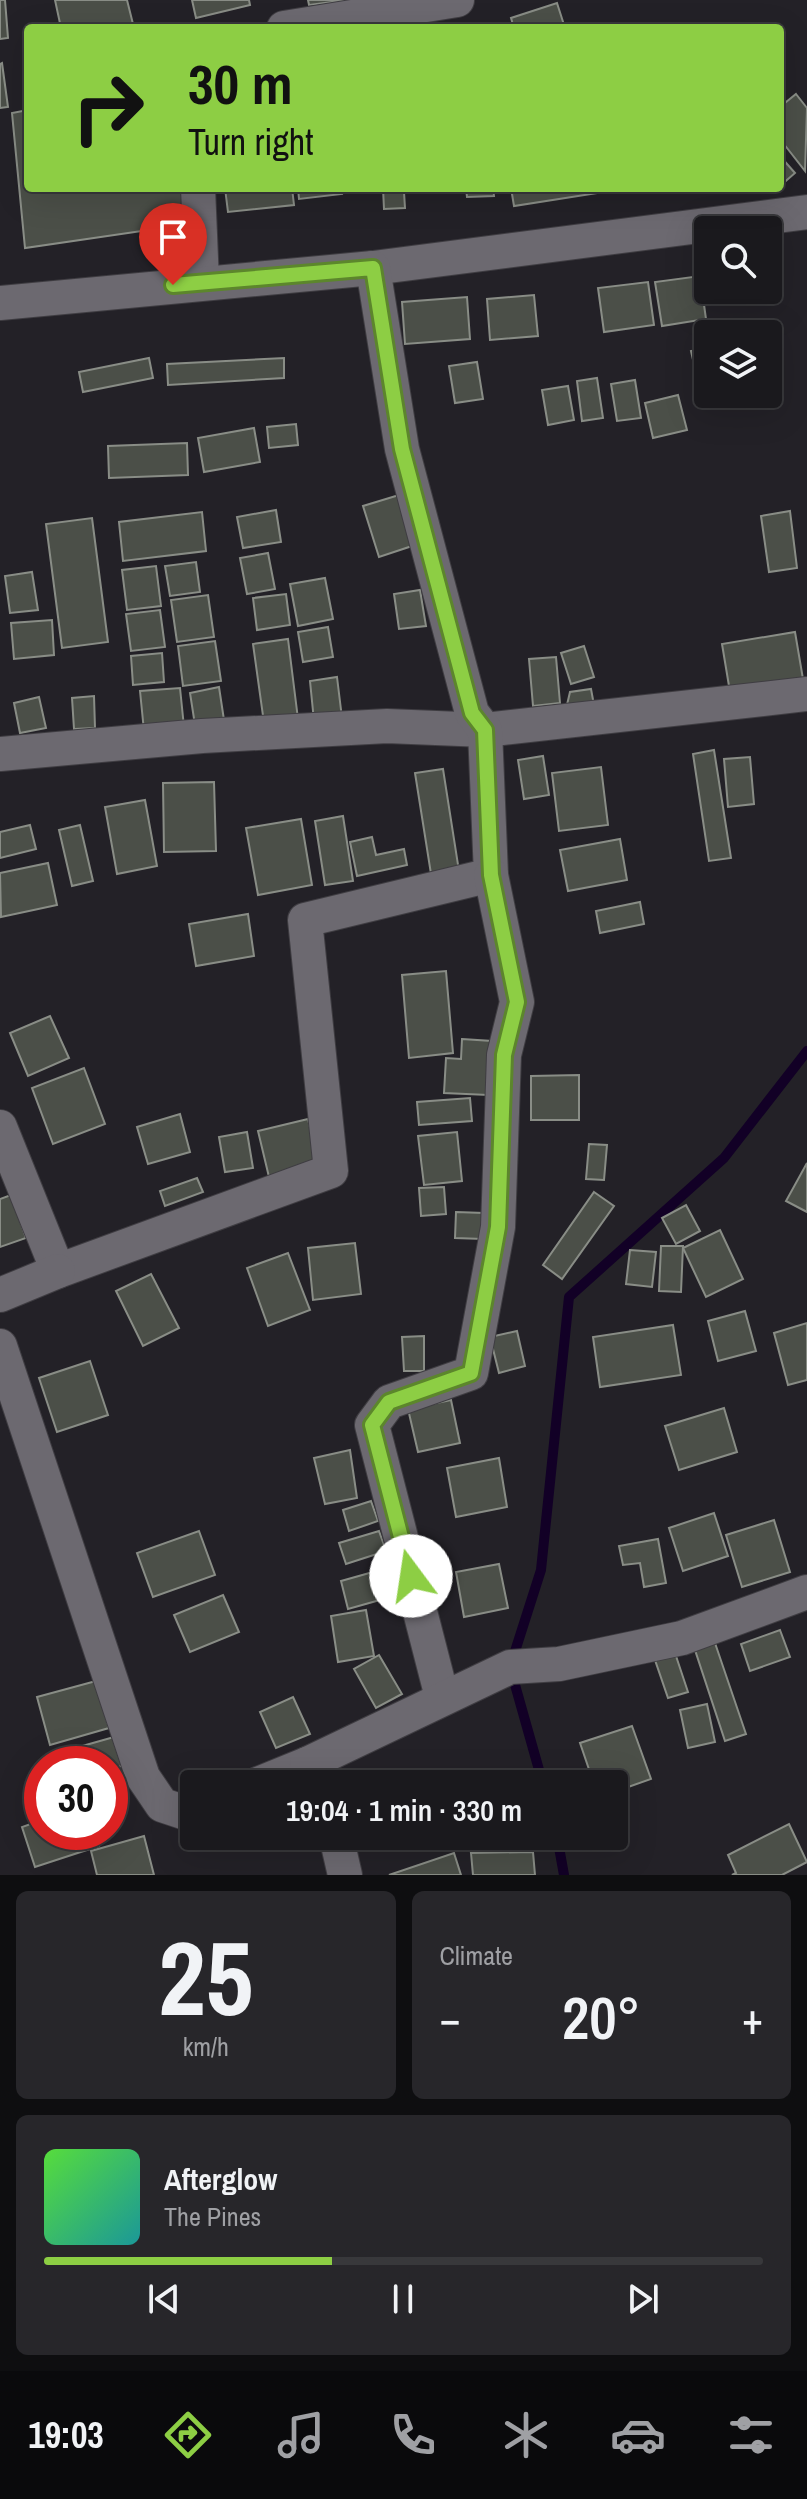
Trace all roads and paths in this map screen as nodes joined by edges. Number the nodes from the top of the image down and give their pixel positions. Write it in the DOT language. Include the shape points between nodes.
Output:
graph roads {
  1 [pos="457,0"];
  2 [pos="309,24"];
  3 [pos="198,192"];
  4 [pos="807,212"];
  5 [pos="373,268"];
  6 [pos="202,282"];
  7 [pos="0,303"];
  8 [pos="807,694"];
  9 [pos="485,730"];
  10 [pos="0,754"];
  11 [pos="491,875"];
  12 [pos="0,1127"];
  13 [pos="58,1271"];
  14 [pos="0,1295"];
  15 [pos="0,1346"];
  16 [pos="807,1592"];
  17 [pos="442,1697"];
  18 [pos="319,1770"];
  19 [pos="180,1811"];
  20 [pos="339,1850"];
  21 [pos="345,1875"];
  1 -- 2 [label="street"];
  3 -- 6 [label="street"];
  4 -- 5 [label="street"];
  5 -- 6 [label="street"];
  5 -- 9 [label="street" via="402,449 472,713"];
  6 -- 7 [label="street"];
  8 -- 9 [label="street"];
  9 -- 10 [label="street" via="387,726"];
  9 -- 11 [label="street"];
  11 -- 13 [label="street" via="305,920 331,1171"];
  11 -- 17 [label="street" via="517,1002 504,1055 498,1227 471,1373 389,1402 372,1425"];
  12 -- 13 [label="street"];
  13 -- 14 [label="street"];
  15 -- 19 [label="street" via="143,1777 162,1805"];
  16 -- 17 [label="street" via="682,1638 559,1664 510,1667"];
  17 -- 18 [label="street"];
  20 -- 21 [label="street"];
}
